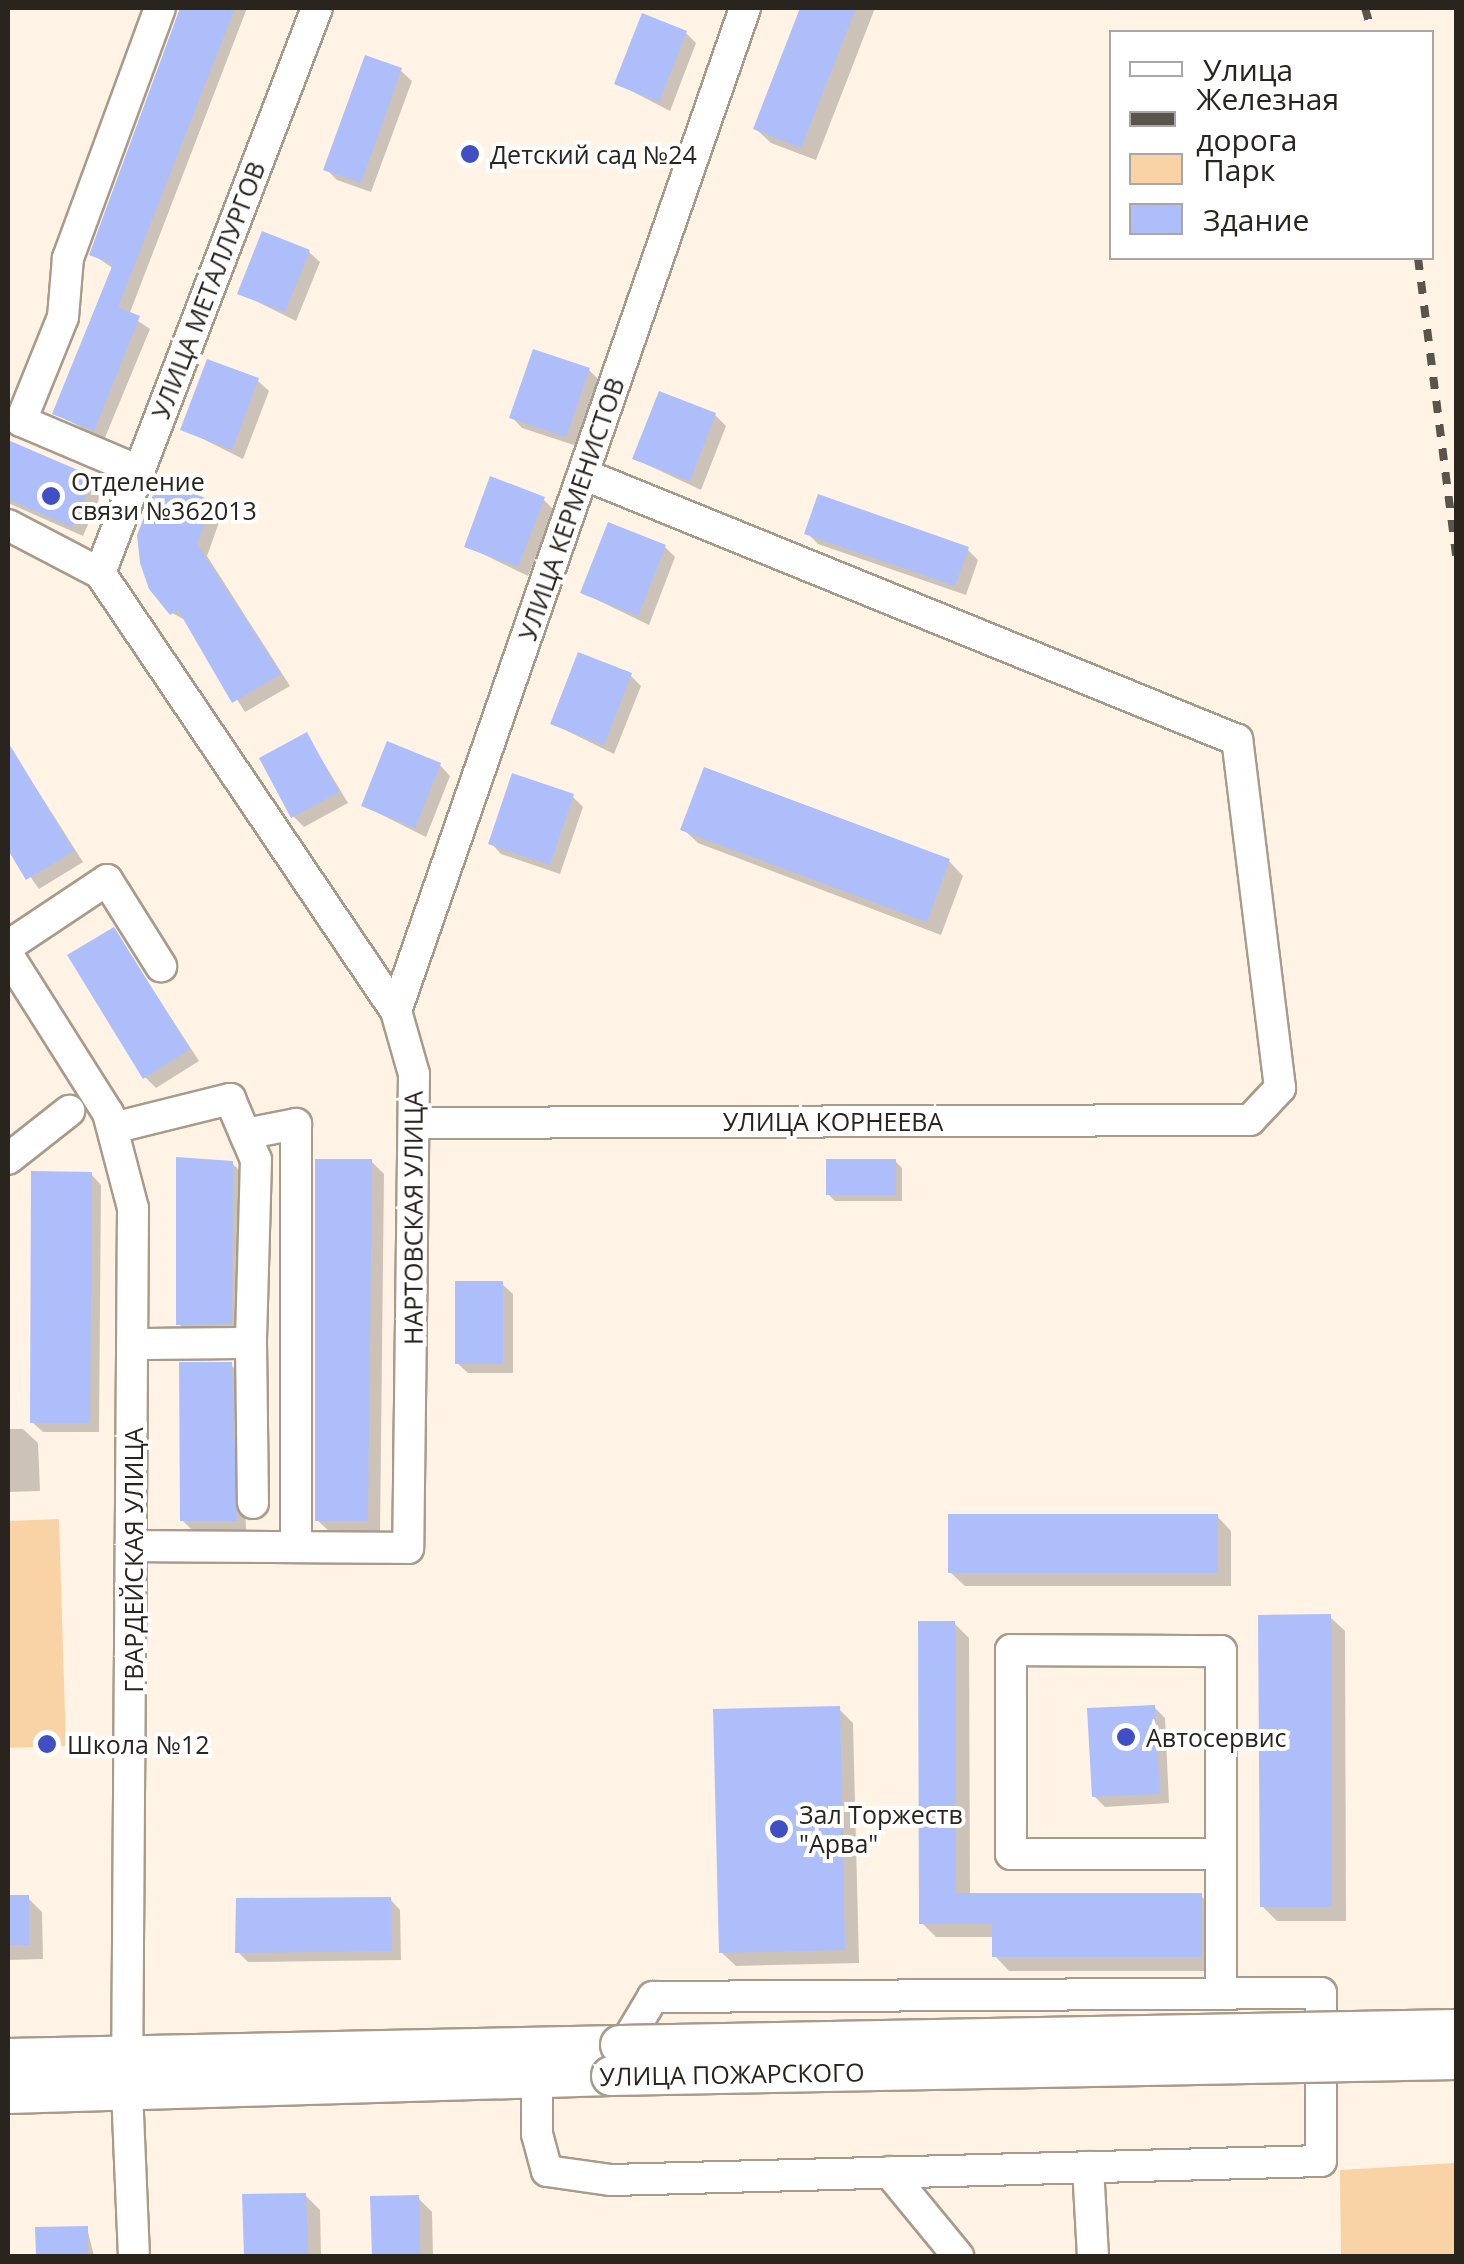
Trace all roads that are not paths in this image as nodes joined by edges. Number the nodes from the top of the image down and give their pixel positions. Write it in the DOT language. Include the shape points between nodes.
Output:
graph roads {
  1 [pos="160,8"];
  2 [pos="317,8"];
  3 [pos="746,8"];
  4 [pos="139,471"];
  5 [pos="583,474"];
  6 [pos="8,525"];
  7 [pos="100,573"];
  8 [pos="8,946"];
  9 [pos="8,955"];
  10 [pos="161,966"];
  11 [pos="396,1011"];
  12 [pos="69,1111"];
  13 [pos="416,1123"];
  14 [pos="113,1128"];
  15 [pos="245,1134"];
  16 [pos="8,1159"];
  17 [pos="250,1343"];
  18 [pos="134,1344"];
  19 [pos="254,1502"];
  20 [pos="135,1546"];
  21 [pos="296,1547"];
  22 [pos="1220,1854"];
  23 [pos="1220,1994"];
  24 [pos="1456,2029"];
  25 [pos="8,2058"];
  26 [pos="1456,2060"];
  27 [pos="615,2061"];
  28 [pos="127,2073"];
  29 [pos="537,2078"];
  30 [pos="8,2094"];
  31 [pos="1088,2167"];
  32 [pos="890,2172"];
  33 [pos="134,2256"];
  34 [pos="958,2256"];
  35 [pos="1093,2256"];
  1 -- 4 [label="street" via="68,258 63,317 21,421"];
  2 -- 4 [label="street, УЛИЦА МЕТАЛЛУРГОВ"];
  3 -- 5 [label="street, УЛИЦА КЕРМЕНИСТОВ"];
  4 -- 7 [label="street, УЛИЦА МЕТАЛЛУРГОВ"];
  5 -- 11 [label="street, УЛИЦА КЕРМЕНИСТОВ"];
  5 -- 13 [label="street, УЛИЦА КОРНЕЕВА" via="1237,740 1280,1088 1250,1120"];
  6 -- 7 [label="street, НАРТОВСКАЯ УЛИЦА"];
  7 -- 11 [label="street, НАРТОВСКАЯ УЛИЦА"];
  8 -- 10 [label="street" via="107,880"];
  9 -- 14 [label="street, ГВАРДЕЙСКАЯ УЛИЦА"];
  11 -- 13 [label="street, НАРТОВСКАЯ УЛИЦА" via="414,1074"];
  12 -- 16 [label="street"];
  13 -- 21 [label="street, НАРТОВСКАЯ УЛИЦА" via="408,1548"];
  14 -- 15 [label="street" via="230,1098"];
  14 -- 18 [label="street, ГВАРДЕЙСКАЯ УЛИЦА" via="133,1208"];
  15 -- 17 [label="street" via="256,1160"];
  15 -- 21 [label="street" via="296,1124"];
  17 -- 18 [label="street"];
  17 -- 19 [label="street"];
  18 -- 20 [label="street, ГВАРДЕЙСКАЯ УЛИЦА"];
  20 -- 21 [label="street, НАРТОВСКАЯ УЛИЦА"];
  20 -- 28 [label="street, ГВАРДЕЙСКАЯ УЛИЦА"];
  22 -- 22 [label="street" via="1220,1651 1011,1650 1011,1854"];
  22 -- 23 [label="street"];
  23 -- 27 [label="street" via="652,1997"];
  23 -- 31 [label="street" via="1321,1993 1321,2161"];
  24 -- 27 [label="main road, УЛИЦА ПОЖАРСКОГО, bridge"];
  25 -- 28 [label="main road, УЛИЦА ПОЖАРСКОГО"];
  26 -- 27 [label="main road, УЛИЦА ПОЖАРСКОГО, bridge"];
  27 -- 28 [label="main road, УЛИЦА ПОЖАРСКОГО"];
  27 -- 29 [label="main road, УЛИЦА ПОЖАРСКОГО"];
  28 -- 29 [label="main road, УЛИЦА ПОЖАРСКОГО"];
  28 -- 30 [label="main road, УЛИЦА ПОЖАРСКОГО"];
  28 -- 33 [label="street, ГВАРДЕЙСКАЯ УЛИЦА"];
  29 -- 32 [label="street" via="537,2134 547,2171 611,2180"];
  31 -- 32 [label="street"];
  31 -- 35 [label="street"];
  32 -- 34 [label="street"];
}
